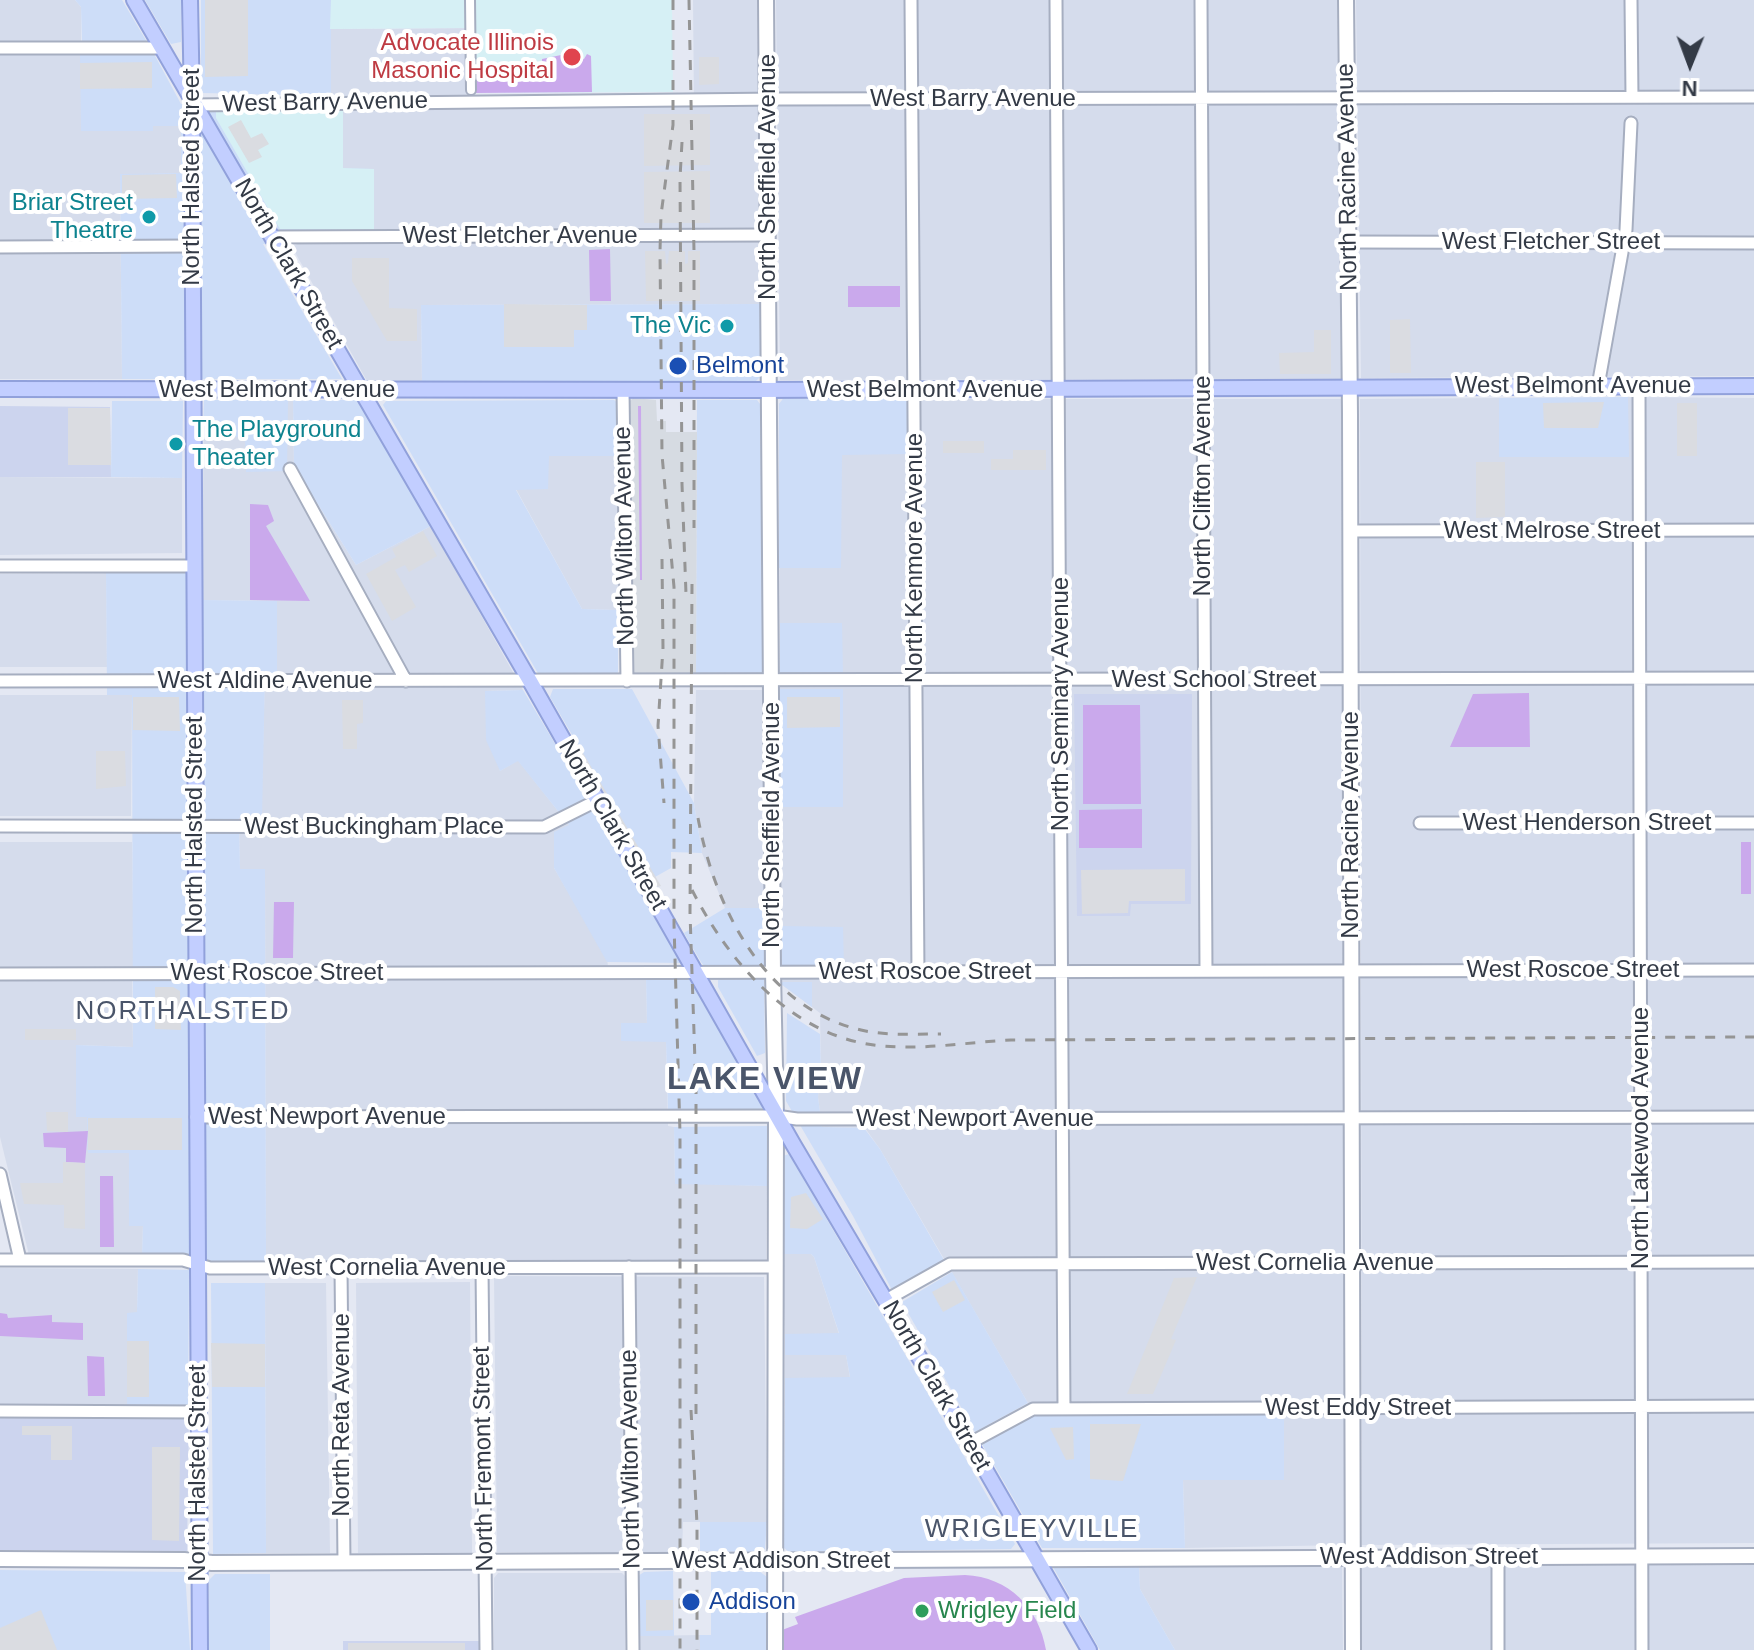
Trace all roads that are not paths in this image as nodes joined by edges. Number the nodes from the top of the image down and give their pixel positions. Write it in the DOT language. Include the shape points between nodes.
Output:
graph roads {
  1 [pos="134,0"];
  2 [pos="190,0"];
  3 [pos="470,0"];
  4 [pos="766,0"];
  5 [pos="911,0"];
  6 [pos="1056,0"];
  7 [pos="1201,0"];
  8 [pos="1346,0"];
  9 [pos="1631,0"];
  10 [pos="0,48"];
  11 [pos="162,48"];
  12 [pos="471,90"];
  13 [pos="1632,97"];
  14 [pos="1754,97"];
  15 [pos="1201,98"];
  16 [pos="1347,98"];
  17 [pos="767,99"];
  18 [pos="911,99"];
  19 [pos="1057,99"];
  20 [pos="192,105"];
  21 [pos="1631,123"];
  22 [pos="768,235"];
  23 [pos="272,237"];
  24 [pos="1349,242"];
  25 [pos="1624,243"];
  26 [pos="1754,243"];
  27 [pos="192,246"];
  28 [pos="0,247"];
  29 [pos="1598,386"];
  30 [pos="1639,386"];
  31 [pos="1754,386"];
  32 [pos="1203,388"];
  33 [pos="1350,388"];
  34 [pos="0,389"];
  35 [pos="193,389"];
  36 [pos="1060,389"];
  37 [pos="769,390"];
  38 [pos="914,390"];
  39 [pos="361,391"];
  40 [pos="623,391"];
  41 [pos="290,469"];
  42 [pos="1639,530"];
  43 [pos="1754,530"];
  44 [pos="1350,531"];
  45 [pos="0,566"];
  46 [pos="194,566"];
  47 [pos="1754,678"];
  48 [pos="1351,679"];
  49 [pos="1639,679"];
  50 [pos="771,680"];
  51 [pos="916,680"];
  52 [pos="1061,680"];
  53 [pos="1204,680"];
  54 [pos="0,681"];
  55 [pos="195,681"];
  56 [pos="406,681"];
  57 [pos="530,681"];
  58 [pos="627,681"];
  59 [pos="598,800"];
  60 [pos="1420,823"];
  61 [pos="1640,823"];
  62 [pos="1754,823"];
  63 [pos="0,826"];
  64 [pos="195,827"];
  65 [pos="1640,970"];
  66 [pos="1754,970"];
  67 [pos="1206,971"];
  68 [pos="1351,971"];
  69 [pos="697,972"];
  70 [pos="773,972"];
  71 [pos="918,972"];
  72 [pos="1062,972"];
  73 [pos="196,973"];
  74 [pos="0,974"];
  75 [pos="776,1116"];
  76 [pos="196,1117"];
  77 [pos="1641,1117"];
  78 [pos="1754,1117"];
  79 [pos="1352,1118"];
  80 [pos="1063,1119"];
  81 [pos="0,1174"];
  82 [pos="0,1260"];
  83 [pos="20,1260"];
  84 [pos="1754,1262"];
  85 [pos="197,1263"];
  86 [pos="1352,1263"];
  87 [pos="1641,1263"];
  88 [pos="1064,1264"];
  89 [pos="629,1267"];
  90 [pos="776,1267"];
  91 [pos="341,1268"];
  92 [pos="482,1268"];
  93 [pos="886,1300"];
  94 [pos="1754,1406"];
  95 [pos="1641,1407"];
  96 [pos="1353,1408"];
  97 [pos="1064,1409"];
  98 [pos="0,1411"];
  99 [pos="197,1412"];
  100 [pos="970,1443"];
  101 [pos="1642,1556"];
  102 [pos="1754,1556"];
  103 [pos="1353,1557"];
  104 [pos="1498,1557"];
  105 [pos="0,1559"];
  106 [pos="1037,1559"];
  107 [pos="775,1561"];
  108 [pos="199,1562"];
  109 [pos="486,1562"];
  110 [pos="633,1562"];
  111 [pos="344,1563"];
  112 [pos="200,1650"];
  113 [pos="486,1650"];
  114 [pos="633,1650"];
  115 [pos="775,1650"];
  116 [pos="1089,1650"];
  117 [pos="1353,1650"];
  118 [pos="1498,1650"];
  119 [pos="1642,1650"];
  1 -- 11 [label="main road, North Clark Street"];
  2 -- 20 [label="main road, North Halsted Street"];
  3 -- 12 [label="street"];
  4 -- 17 [label="street, North Sheffield Avenue"];
  5 -- 18 [label="street, North Kenmore Avenue"];
  6 -- 19 [label="street, North Seminary Avenue"];
  7 -- 15 [label="street, North Clifton Avenue"];
  8 -- 16 [label="street, North Racine Avenue"];
  9 -- 13 [label="street"];
  10 -- 11 [label="street"];
  11 -- 20 [label="main road, North Clark Street"];
  13 -- 14 [label="street, West Barry Avenue"];
  13 -- 16 [label="street, West Barry Avenue"];
  15 -- 16 [label="street, West Barry Avenue"];
  15 -- 19 [label="street, West Barry Avenue"];
  15 -- 32 [label="street, North Clifton Avenue"];
  16 -- 24 [label="street, North Racine Avenue"];
  17 -- 18 [label="street, West Barry Avenue"];
  17 -- 20 [label="street, West Barry Avenue"];
  17 -- 22 [label="street, North Sheffield Avenue"];
  18 -- 19 [label="street, West Barry Avenue"];
  18 -- 38 [label="street, North Kenmore Avenue"];
  19 -- 36 [label="street, North Seminary Avenue"];
  20 -- 23 [label="main road, North Clark Street"];
  20 -- 27 [label="main road, North Halsted Street"];
  21 -- 25 [label="street"];
  22 -- 23 [label="street, West Fletcher Avenue"];
  22 -- 37 [label="street, North Sheffield Avenue"];
  23 -- 39 [label="main road, North Clark Street"];
  24 -- 25 [label="street, West Fletcher Street"];
  24 -- 33 [label="street, North Racine Avenue"];
  25 -- 26 [label="street, West Fletcher Street"];
  25 -- 29 [label="street"];
  27 -- 28 [label="street"];
  27 -- 35 [label="main road, North Halsted Street"];
  29 -- 30 [label="main road, West Belmont Avenue"];
  29 -- 33 [label="main road, West Belmont Avenue"];
  30 -- 31 [label="main road, West Belmont Avenue"];
  30 -- 42 [label="street, North Lakewood Avenue"];
  32 -- 33 [label="main road, West Belmont Avenue"];
  32 -- 36 [label="main road, West Belmont Avenue"];
  32 -- 53 [label="street, North Clifton Avenue"];
  33 -- 44 [label="street, North Racine Avenue"];
  34 -- 35 [label="main road, West Belmont Avenue"];
  35 -- 39 [label="main road, West Belmont Avenue"];
  35 -- 46 [label="main road, North Halsted Street"];
  36 -- 38 [label="main road, West Belmont Avenue"];
  36 -- 52 [label="street, North Seminary Avenue"];
  37 -- 38 [label="main road, West Belmont Avenue"];
  37 -- 40 [label="main road, West Belmont Avenue"];
  37 -- 50 [label="street, North Sheffield Avenue"];
  38 -- 51 [label="street, North Kenmore Avenue"];
  39 -- 40 [label="main road, West Belmont Avenue"];
  39 -- 57 [label="main road, North Clark Street"];
  40 -- 58 [label="street, North Wilton Avenue"];
  41 -- 56 [label="street"];
  42 -- 43 [label="street, West Melrose Street"];
  42 -- 44 [label="street, West Melrose Street"];
  42 -- 49 [label="street, North Lakewood Avenue"];
  44 -- 48 [label="street, North Racine Avenue"];
  45 -- 46 [label="street"];
  46 -- 55 [label="main road, North Halsted Street"];
  47 -- 49 [label="street, West School Street"];
  48 -- 49 [label="street, West School Street"];
  48 -- 53 [label="street, West School Street"];
  48 -- 68 [label="street, North Racine Avenue"];
  49 -- 61 [label="street, North Lakewood Avenue"];
  50 -- 51 [label="street, West School Street"];
  50 -- 58 [label="street, West School Street"];
  50 -- 70 [label="street, North Sheffield Avenue"];
  51 -- 52 [label="street, West School Street"];
  51 -- 71 [label="street, North Kenmore Avenue"];
  52 -- 53 [label="street, West School Street"];
  52 -- 72 [label="street, North Seminary Avenue"];
  53 -- 67 [label="street, North Clifton Avenue"];
  54 -- 55 [label="street, West Aldine Avenue"];
  55 -- 56 [label="street, West Aldine Avenue"];
  55 -- 64 [label="main road, North Halsted Street"];
  56 -- 57 [label="street, West Aldine Avenue"];
  57 -- 58 [label="street, West School Street"];
  57 -- 59 [label="main road, North Clark Street"];
  59 -- 64 [label="street, West Buckingham Place" via="544,827"];
  59 -- 69 [label="main road, North Clark Street"];
  60 -- 61 [label="street, West Henderson Street"];
  61 -- 62 [label="street, West Henderson Street"];
  61 -- 65 [label="street, North Lakewood Avenue"];
  63 -- 64 [label="street, West Buckingham Place"];
  64 -- 73 [label="main road, North Halsted Street"];
  65 -- 66 [label="street, West Roscoe Street"];
  65 -- 68 [label="street, West Roscoe Street"];
  65 -- 77 [label="street, North Lakewood Avenue"];
  67 -- 68 [label="street, West Roscoe Street"];
  67 -- 72 [label="street, West Roscoe Street"];
  68 -- 79 [label="street, North Racine Avenue"];
  69 -- 70 [label="street, West Roscoe Street"];
  69 -- 73 [label="street, West Roscoe Street"];
  69 -- 75 [label="main road, North Clark Street"];
  70 -- 71 [label="street, West Roscoe Street"];
  70 -- 75 [label="street, North Sheffield Avenue"];
  71 -- 72 [label="street, West Roscoe Street"];
  72 -- 80 [label="street, North Seminary Avenue"];
  73 -- 74 [label="street, West Roscoe Street"];
  73 -- 76 [label="main road, North Halsted Street"];
  75 -- 76 [label="street, West Newport Avenue"];
  75 -- 80 [label="street, West Newport Avenue"];
  75 -- 90 [label="street, North Sheffield Avenue"];
  75 -- 93 [label="main road, North Clark Street"];
  76 -- 85 [label="main road, North Halsted Street"];
  77 -- 78 [label="street, West Newport Avenue"];
  77 -- 79 [label="street, West Newport Avenue"];
  77 -- 87 [label="street, North Lakewood Avenue"];
  79 -- 80 [label="street, West Newport Avenue"];
  79 -- 86 [label="street, North Racine Avenue"];
  80 -- 88 [label="street, North Seminary Avenue"];
  81 -- 83 [label="street"];
  82 -- 83 [label="street, West Cornelia Avenue"];
  83 -- 85 [label="street, West Cornelia Avenue"];
  84 -- 87 [label="street, West Cornelia Avenue"];
  85 -- 91 [label="street, West Cornelia Avenue" via="210,1268"];
  85 -- 99 [label="main road, North Halsted Street"];
  86 -- 87 [label="street, West Cornelia Avenue"];
  86 -- 88 [label="street, West Cornelia Avenue"];
  86 -- 96 [label="street, North Racine Avenue"];
  87 -- 95 [label="street, North Lakewood Avenue"];
  88 -- 93 [label="street, West Cornelia Avenue" via="950,1264"];
  88 -- 97 [label="street, North Seminary Avenue"];
  89 -- 90 [label="street, West Cornelia Avenue"];
  89 -- 92 [label="street, West Cornelia Avenue"];
  89 -- 110 [label="street, North Wilton Avenue"];
  90 -- 107 [label="street, North Sheffield Avenue"];
  91 -- 92 [label="street, West Cornelia Avenue"];
  91 -- 111 [label="street, North Reta Avenue"];
  92 -- 109 [label="street, North Fremont Street"];
  93 -- 100 [label="main road, North Clark Street"];
  94 -- 95 [label="street, West Eddy Street"];
  95 -- 96 [label="street, West Eddy Street"];
  95 -- 101 [label="street, North Lakewood Avenue"];
  96 -- 97 [label="street, West Eddy Street"];
  96 -- 103 [label="street, North Racine Avenue"];
  97 -- 100 [label="street, West Eddy Street" via="1033,1409"];
  98 -- 99 [label="street"];
  99 -- 108 [label="main road, North Halsted Street"];
  100 -- 106 [label="main road, North Clark Street"];
  101 -- 102 [label="street, West Addison Street"];
  101 -- 104 [label="street, West Addison Street"];
  101 -- 119 [label="street, North Lakewood Avenue"];
  103 -- 104 [label="street, West Addison Street"];
  103 -- 106 [label="street, West Addison Street"];
  103 -- 117 [label="street, North Racine Avenue"];
  104 -- 118 [label="street"];
  105 -- 108 [label="street, West Addison Street"];
  106 -- 107 [label="street, West Addison Street"];
  106 -- 116 [label="main road, North Clark Street"];
  107 -- 110 [label="street, West Addison Street"];
  107 -- 115 [label="street, North Sheffield Avenue"];
  108 -- 111 [label="street, West Addison Street"];
  108 -- 112 [label="main road, North Halsted Street"];
  109 -- 110 [label="street, West Addison Street"];
  109 -- 111 [label="street, West Addison Street"];
  109 -- 113 [label="street, North Fremont Street"];
  110 -- 114 [label="street, North Wilton Avenue"];
}
